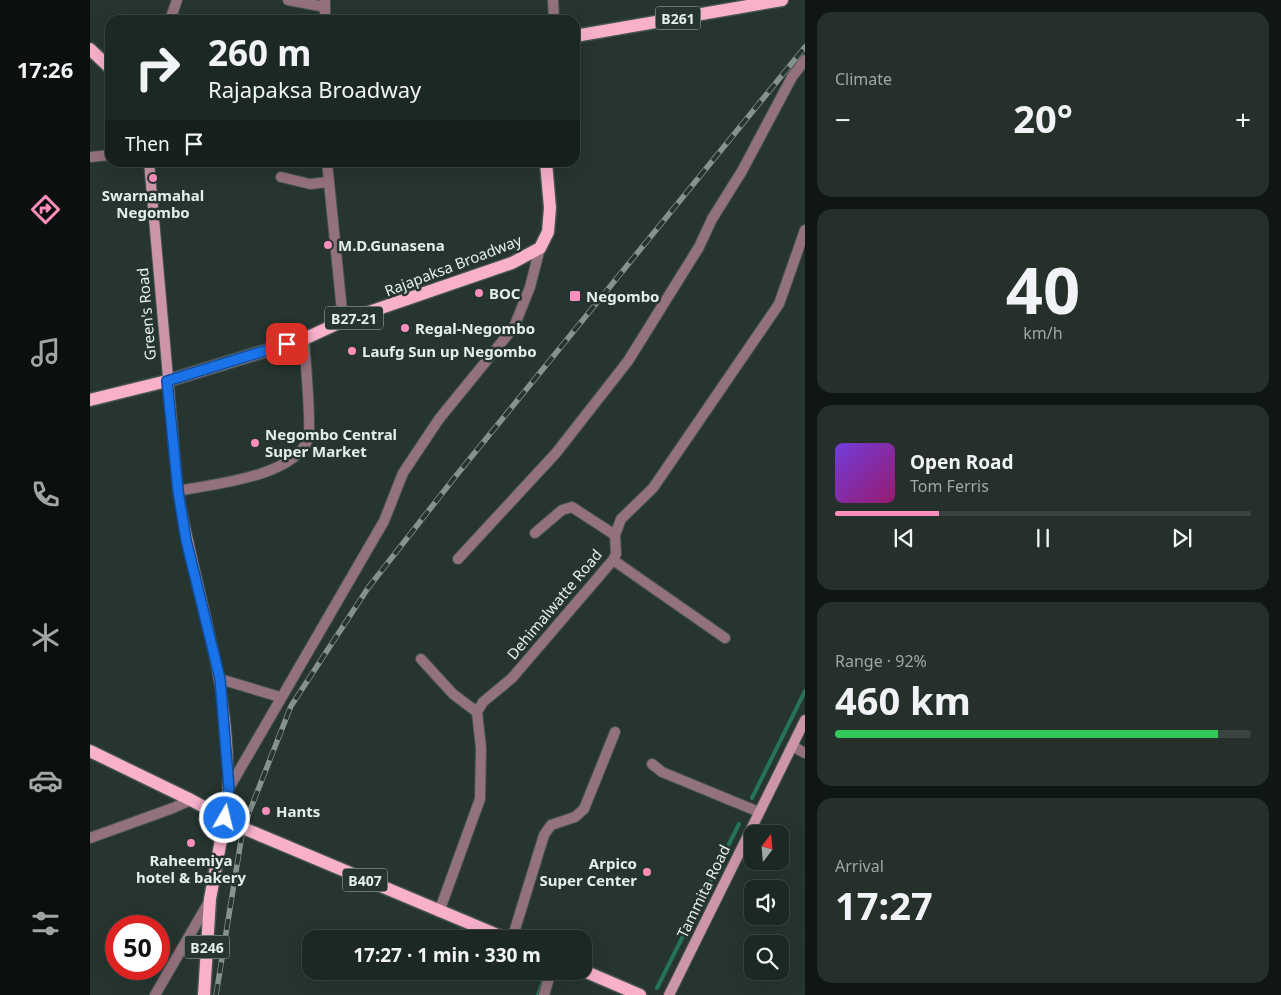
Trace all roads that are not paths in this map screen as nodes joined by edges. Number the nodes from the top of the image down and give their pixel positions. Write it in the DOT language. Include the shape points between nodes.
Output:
graph roads {
  1 [pos="177,0"];
  2 [pos="288,0"];
  3 [pos="553,0"];
  4 [pos="782,0"];
  5 [pos="325,4"];
  6 [pos="172,15"];
  7 [pos="554,15"];
  8 [pos="580,35"];
  9 [pos="90,49"];
  10 [pos="805,60"];
  11 [pos="105,63"];
  12 [pos="105,156"];
  13 [pos="90,157"];
  14 [pos="148,167"];
  15 [pos="327,167"];
  16 [pos="546,167"];
  17 [pos="281,177"];
  18 [pos="328,182"];
  19 [pos="805,230"];
  20 [pos="540,248"];
  21 [pos="803,248"];
  22 [pos="343,321"];
  23 [pos="304,339"];
  24 [pos="167,381"];
  25 [pos="90,400"];
  26 [pos="178,491"];
  27 [pos="535,533"];
  28 [pos="614,535"];
  29 [pos="458,559"];
  30 [pos="613,560"];
  31 [pos="725,638"];
  32 [pos="421,659"];
  33 [pos="220,679"];
  34 [pos="280,697"];
  35 [pos="477,712"];
  36 [pos="805,720"];
  37 [pos="615,732"];
  38 [pos="792,746"];
  39 [pos="90,751"];
  40 [pos="805,754"];
  41 [pos="652,764"];
  42 [pos="229,788"];
  43 [pos="191,800"];
  44 [pos="759,812"];
  45 [pos="225,818"];
  46 [pos="90,838"];
  47 [pos="210,900"];
  48 [pos="439,912"];
  49 [pos="484,930"];
  50 [pos="515,930"];
  51 [pos="592,974"];
  52 [pos="548,980"];
  53 [pos="155,995"];
  54 [pos="204,995"];
  55 [pos="544,995"];
  56 [pos="640,995"];
  57 [pos="669,995"];
  1 -- 6 [label="street"];
  2 -- 5 [label="street"];
  3 -- 7 [label="street"];
  4 -- 8 [label="main road, B261"];
  9 -- 11 [label="main road"];
  10 -- 29 [label="street" via="792,76 699,247 628,361 556,453"];
  12 -- 13 [label="street"];
  14 -- 24 [label="main road, Green's Road"];
  15 -- 18 [label="street"];
  16 -- 20 [label="main road" via="550,208 548,232"];
  17 -- 18 [label="street" via="310,184"];
  18 -- 22 [label="street"];
  19 -- 21 [label="street, Dehimalwatte Road"];
  20 -- 22 [label="main road, Rajapaksa Broadway / B27-21" via="512,263"];
  20 -- 34 [label="street" via="514,327 439,419 403,473 384,521"];
  21 -- 28 [label="street, Dehimalwatte Road" via="779,304 653,488 621,519"];
  22 -- 23 [label="main road, Rajapaksa Broadway / B27-21"];
  23 -- 24 [label="main road, Rajapaksa Broadway / B27-21"];
  23 -- 26 [label="street" via="309,438 299,456 282,466 233,481"];
  24 -- 25 [label="main road, Rajapaksa Broadway / B27-21"];
  24 -- 26 [label="main road, Green's Road"];
  26 -- 33 [label="main road, Green's Road" via="186,540"];
  27 -- 28 [label="street" via="562,510 572,508"];
  28 -- 30 [label="street, Dehimalwatte Road" via="616,554"];
  30 -- 31 [label="street"];
  30 -- 35 [label="street, Dehimalwatte Road" via="512,678 483,702"];
  32 -- 35 [label="street" via="453,694"];
  33 -- 34 [label="street"];
  33 -- 42 [label="main road, Green's Road"];
  34 -- 42 [label="street"];
  35 -- 48 [label="street" via="481,748 480,799"];
  36 -- 38 [label="main road, Tammita Road"];
  37 -- 50 [label="street" via="584,808 576,817 550,825 544,835"];
  38 -- 40 [label="street"];
  38 -- 44 [label="main road, Tammita Road"];
  39 -- 43 [label="main road, B407"];
  41 -- 44 [label="street" via="662,772"];
  42 -- 45 [label="main road, Green's Road"];
  43 -- 45 [label="main road, B407"];
  43 -- 46 [label="street"];
  44 -- 57 [label="main road, Tammita Road"];
  45 -- 47 [label="main road, B246"];
  45 -- 48 [label="main road, B407"];
  47 -- 53 [label="street"];
  47 -- 54 [label="main road, B246"];
  48 -- 49 [label="main road, B407"];
  51 -- 56 [label="main road"];
  52 -- 55 [label="street"];
}
